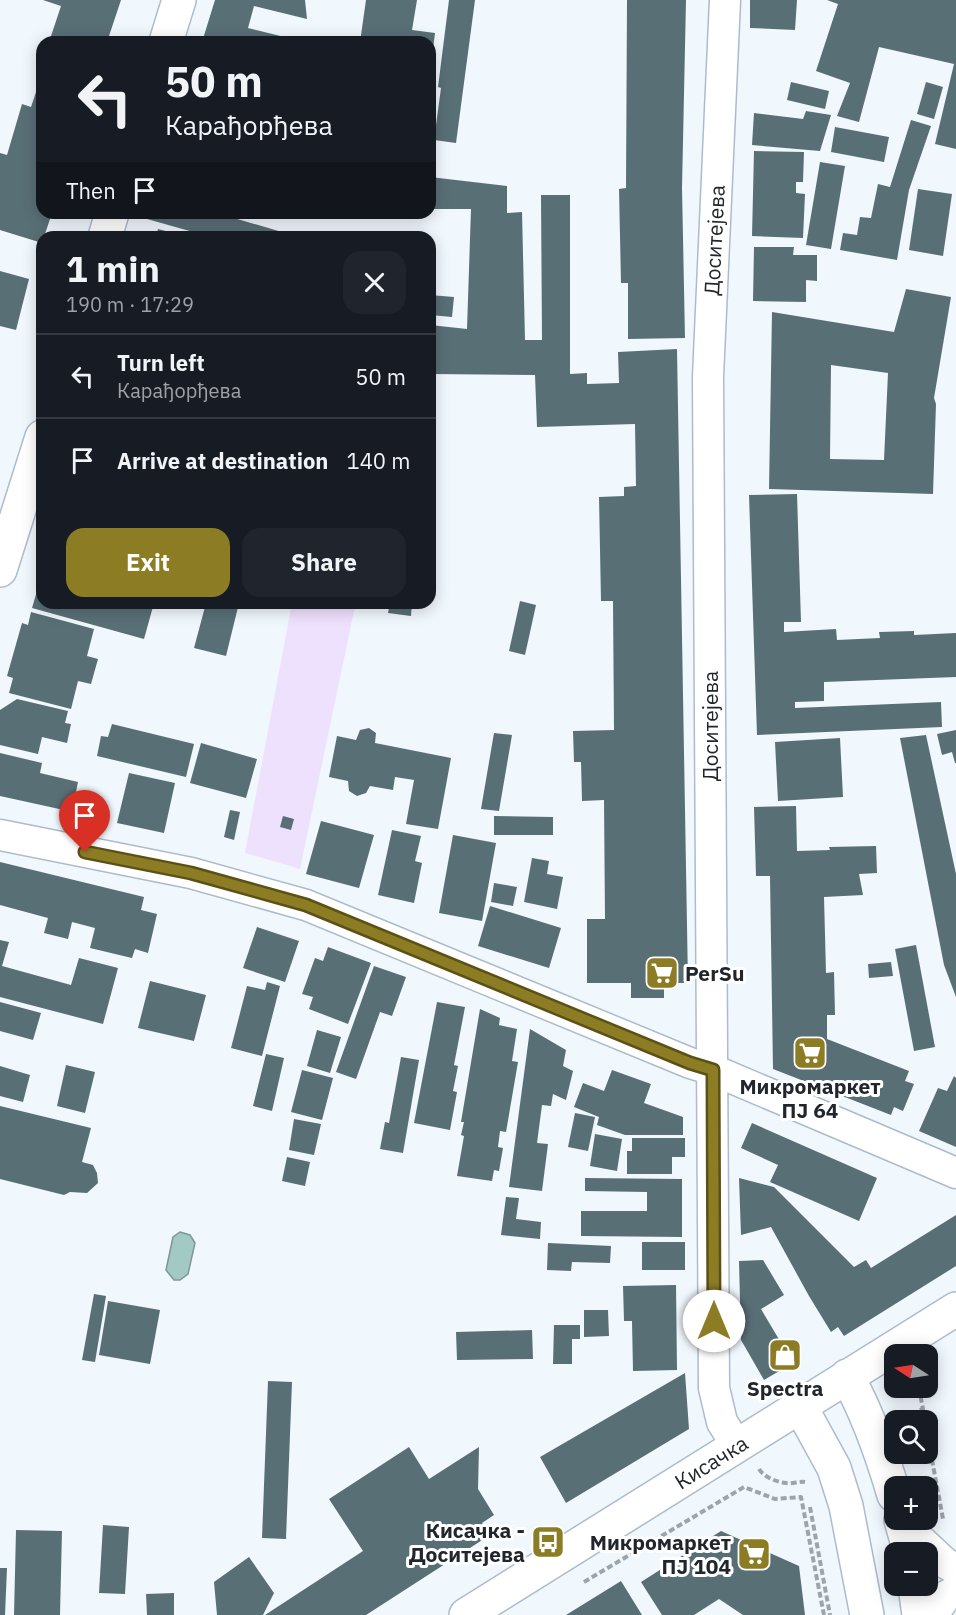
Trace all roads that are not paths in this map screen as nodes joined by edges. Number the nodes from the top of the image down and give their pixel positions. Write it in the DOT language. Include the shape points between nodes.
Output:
graph roads {
  1 [pos="179,0"];
  2 [pos="725,0"];
  3 [pos="168,36"];
  4 [pos="36,456"];
  5 [pos="0,570"];
  6 [pos="0,835"];
  7 [pos="713,1070"];
  8 [pos="956,1173"];
  9 [pos="956,1309"];
  10 [pos="847,1377"];
  11 [pos="800,1406"];
  12 [pos="742,1444"];
  13 [pos="888,1476"];
  14 [pos="909,1530"];
  15 [pos="955,1576"];
  16 [pos="917,1596"];
  17 [pos="466,1615"];
  18 [pos="867,1615"];
  19 [pos="920,1615"];
  20 [pos="933,1615"];
  1 -- 3 [label="street"];
  2 -- 7 [label="street, Доситејева" via="708,377"];
  4 -- 5 [label="street"];
  6 -- 7 [label="street" via="191,873 306,905"];
  7 -- 8 [label="street"];
  7 -- 12 [label="street, Доситејева" via="714,1388 722,1422"];
  9 -- 10 [label="street, Кисачка"];
  10 -- 11 [label="street, Кисачка"];
  10 -- 13 [label="street" via="861,1402"];
  11 -- 12 [label="street, Кисачка"];
  11 -- 18 [label="street" via="834,1468 846,1506"];
  12 -- 17 [label="street, Кисачка"];
  14 -- 15 [label="street"];
  15 -- 20 [label="street"];
  16 -- 19 [label="street"];
}
